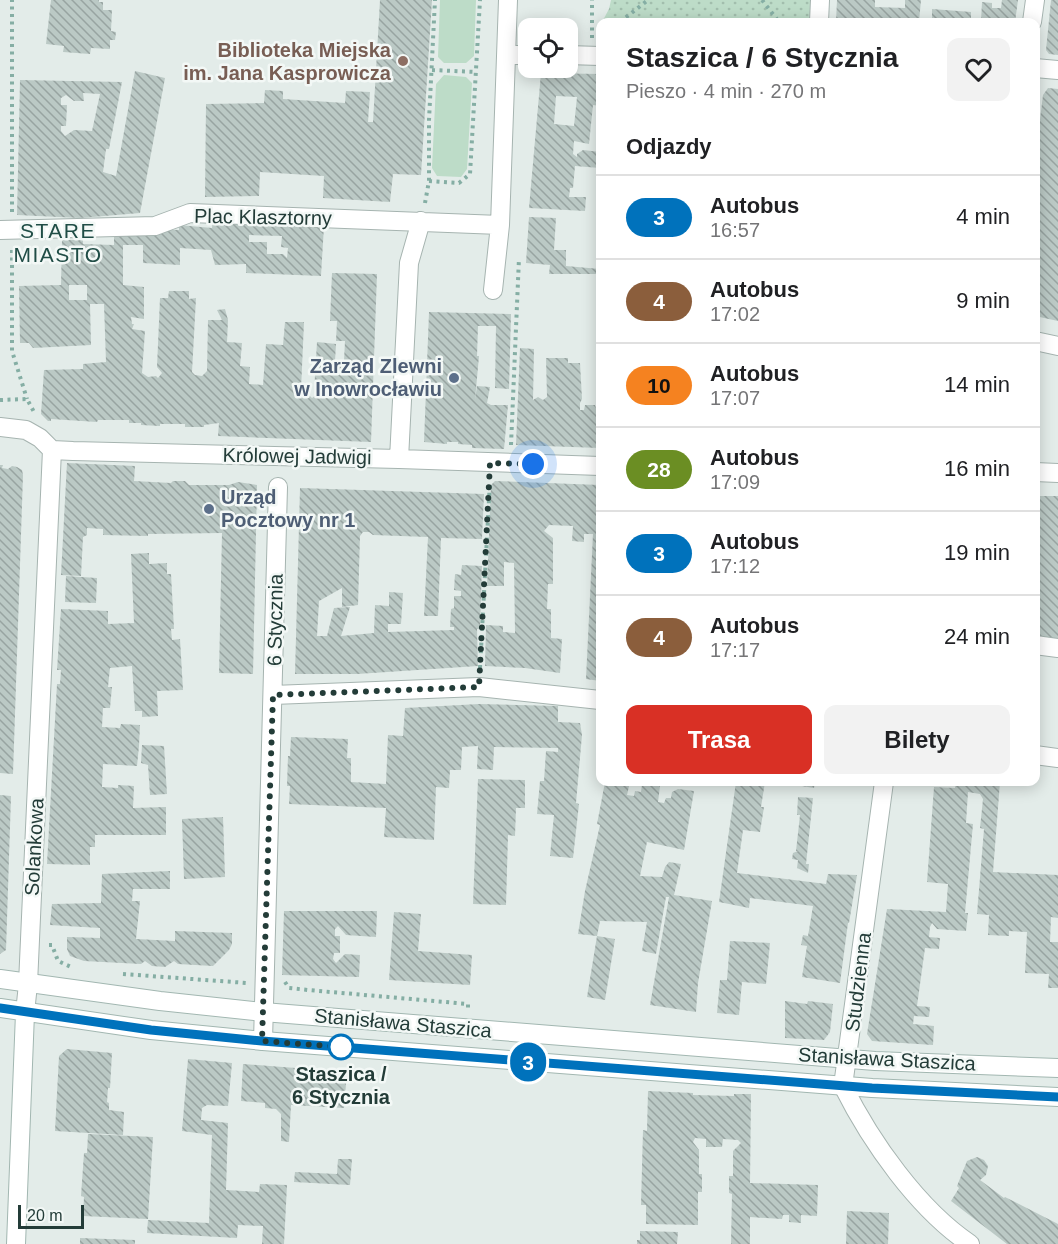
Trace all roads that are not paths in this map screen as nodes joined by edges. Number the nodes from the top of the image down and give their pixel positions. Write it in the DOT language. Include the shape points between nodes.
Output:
graph roads {
  1 [pos="508,0"];
  2 [pos="820,0"];
  3 [pos="1035,0"];
  4 [pos="819,18"];
  5 [pos="1033,18"];
  6 [pos="506,55"];
  7 [pos="518,55"];
  8 [pos="578,55"];
  9 [pos="596,56"];
  10 [pos="1040,68"];
  11 [pos="1058,70"];
  12 [pos="420,221"];
  13 [pos="500,225"];
  14 [pos="6,230"];
  15 [pos="493,290"];
  16 [pos="1040,342"];
  17 [pos="1058,346"];
  18 [pos="0,427"];
  19 [pos="52,450"];
  20 [pos="399,459"];
  21 [pos="596,466"];
  22 [pos="1040,472"];
  23 [pos="1058,473"];
  24 [pos="278,487"];
  25 [pos="1040,646"];
  26 [pos="1058,648"];
  27 [pos="273,695"];
  28 [pos="596,700"];
  29 [pos="1040,756"];
  30 [pos="1058,758"];
  31 [pos="883,786"];
  32 [pos="0,979"];
  33 [pos="28,984"];
  34 [pos="0,1008"];
  35 [pos="25,1012"];
  36 [pos="263,1012"];
  37 [pos="262,1041"];
  38 [pos="848,1058"];
  39 [pos="1058,1068"];
  40 [pos="843,1086"];
  41 [pos="1058,1097"];
  42 [pos="16,1244"];
  43 [pos="970,1244"];
  1 -- 6 [label="street"];
  2 -- 4 [label="street"];
  3 -- 5 [label="street"];
  6 -- 7 [label="street"];
  6 -- 13 [label="street"];
  8 -- 9 [label="street"];
  10 -- 11 [label="street"];
  12 -- 13 [label="street, Plac Klasztorny"];
  12 -- 14 [label="street, Plac Klasztorny" via="190,213 155,226"];
  12 -- 20 [label="street" via="409,263"];
  13 -- 15 [label="street"];
  16 -- 17 [label="street"];
  18 -- 19 [label="street" via="26,430"];
  19 -- 20 [label="street, Królowej Jadwigi"];
  19 -- 33 [label="street, Solankowa"];
  20 -- 21 [label="street, Królowej Jadwigi"];
  22 -- 23 [label="street"];
  24 -- 27 [label="street, 6 Stycznia"];
  25 -- 26 [label="street"];
  27 -- 28 [label="street" via="479,687"];
  27 -- 36 [label="street, 6 Stycznia" via="272,981"];
  29 -- 30 [label="street"];
  31 -- 38 [label="street, Studzienna"];
  32 -- 33 [label="street, Stanisława Staszica"];
  33 -- 35 [label="street, Solankowa"];
  33 -- 36 [label="street, Stanisława Staszica"];
  34 -- 35 [label="street, Stanisława Staszica"];
  35 -- 37 [label="street, Stanisława Staszica"];
  35 -- 42 [label="street, Solankowa"];
  36 -- 37 [label="street, 6 Stycznia"];
  36 -- 38 [label="street, Stanisława Staszica"];
  37 -- 40 [label="street, Stanisława Staszica"];
  38 -- 39 [label="street, Stanisława Staszica"];
  38 -- 40 [label="street, Studzienna"];
  40 -- 41 [label="street, Stanisława Staszica"];
  40 -- 43 [label="street" via="858,1116 911,1190 949,1230"];
}
